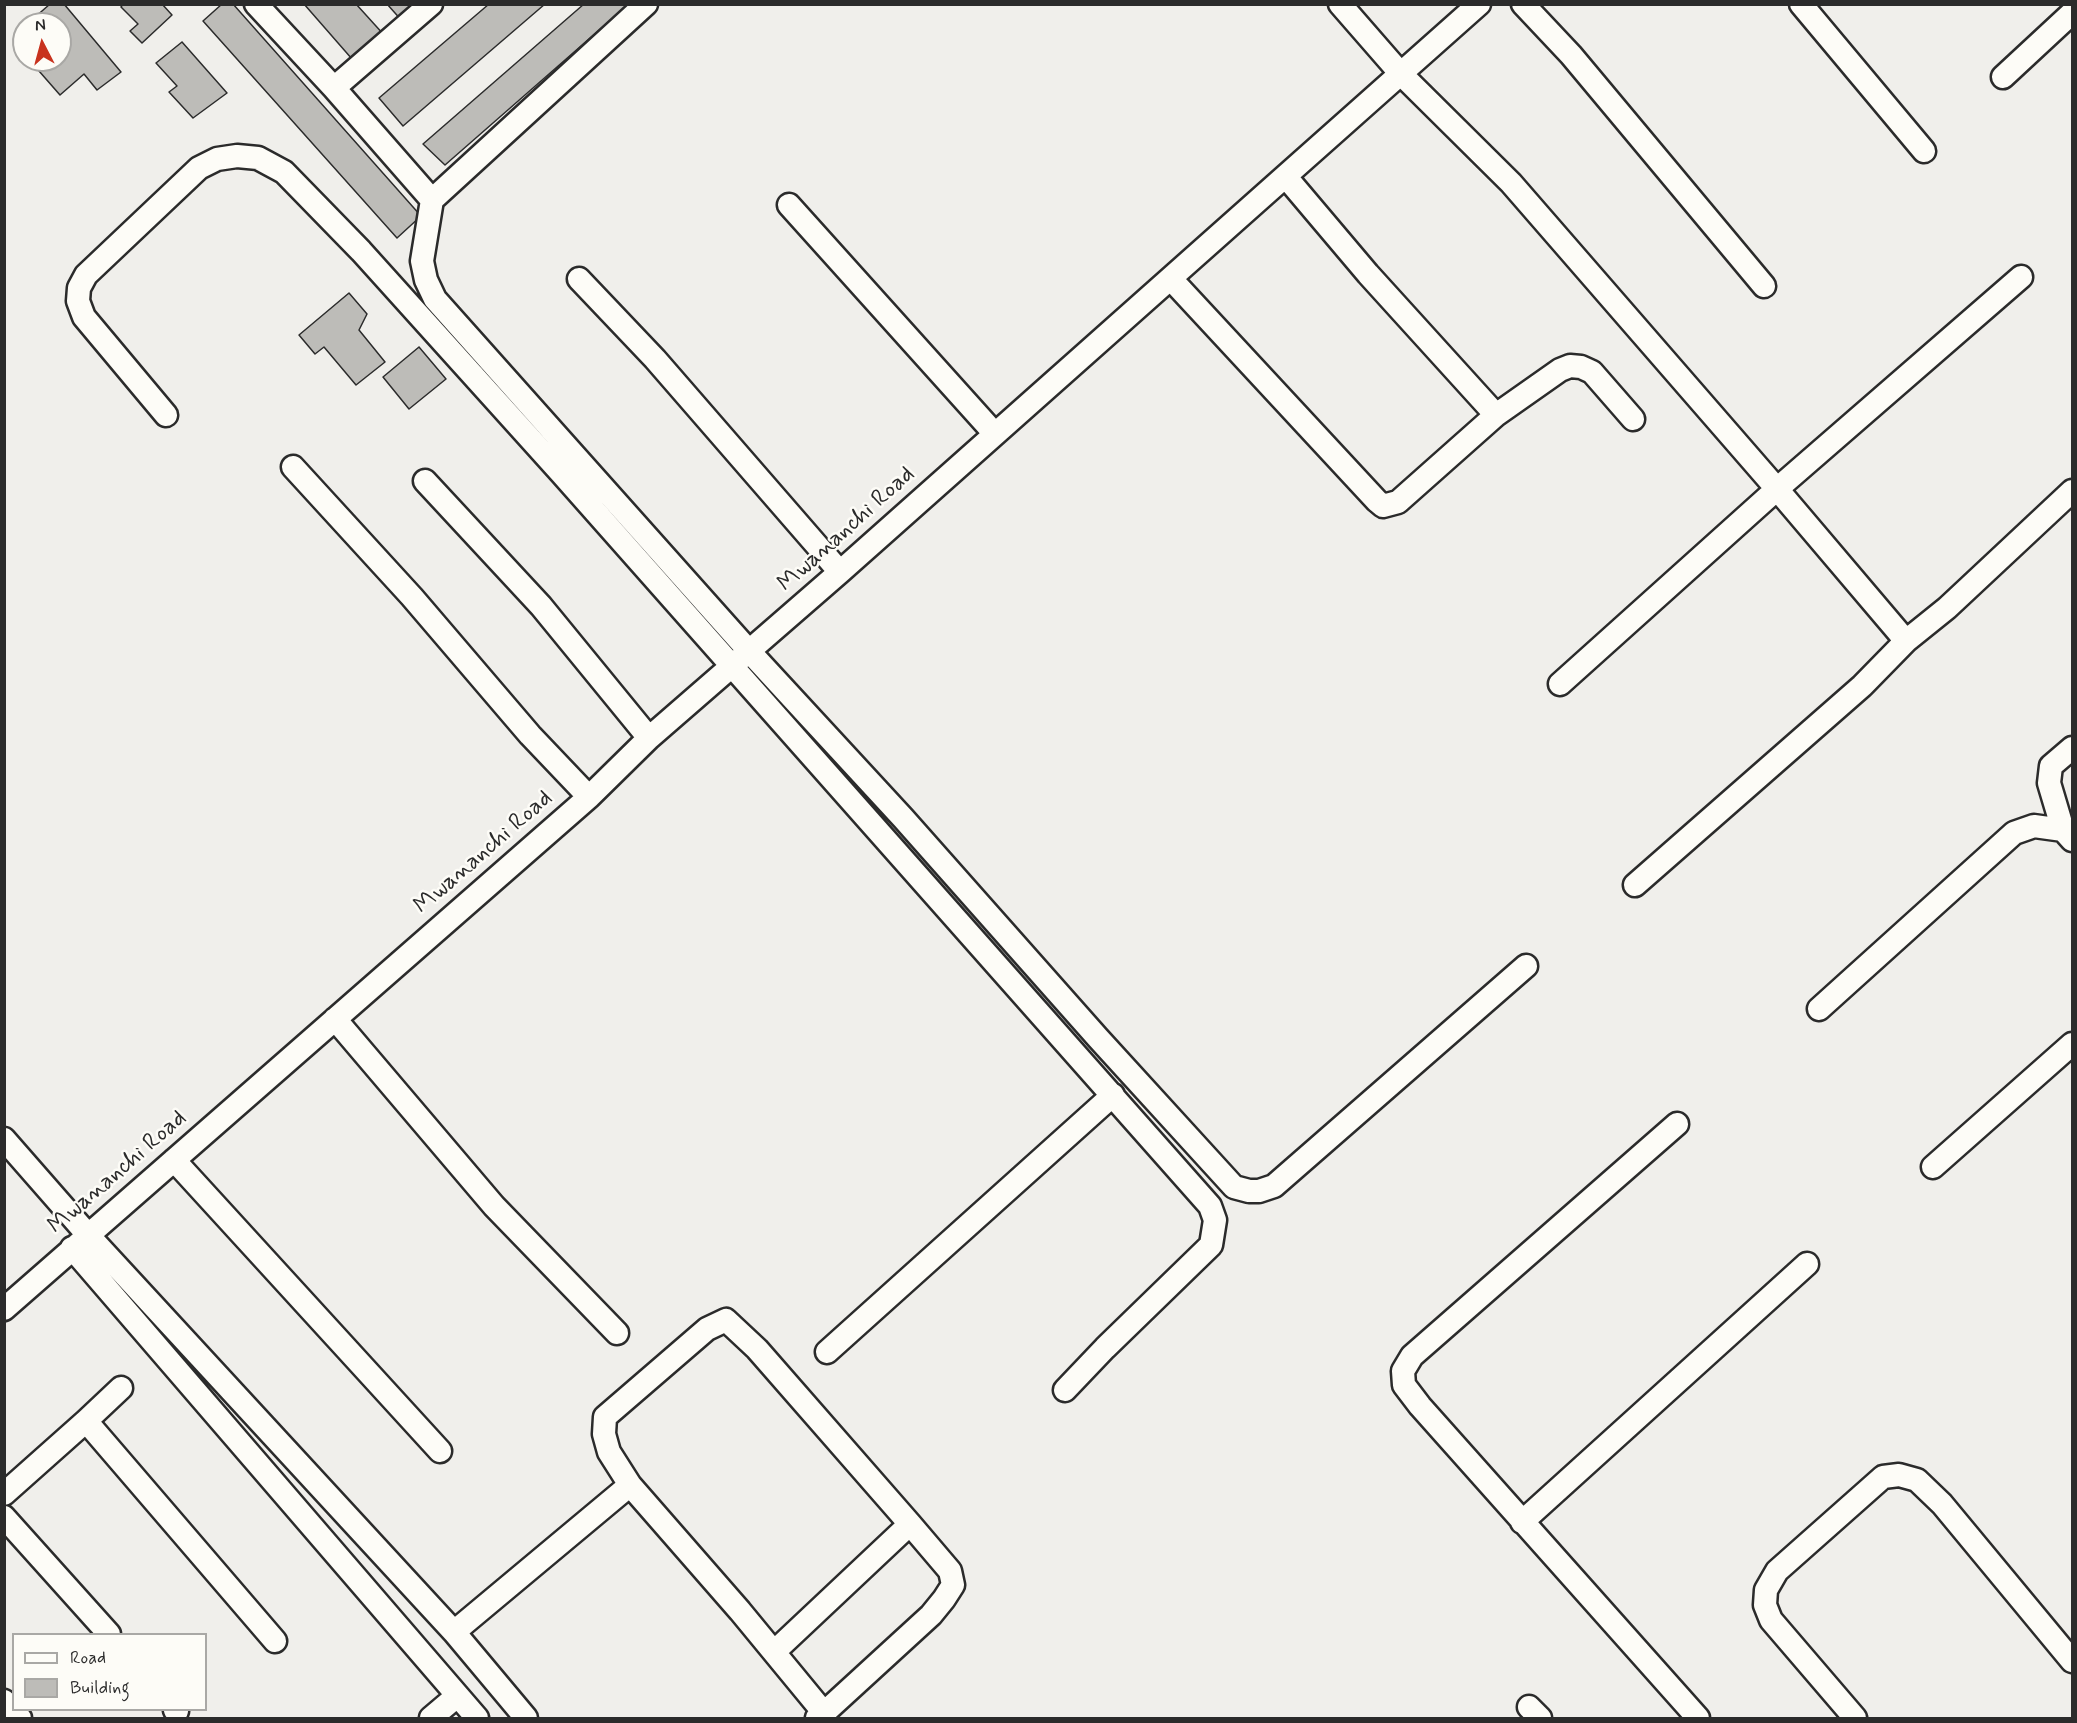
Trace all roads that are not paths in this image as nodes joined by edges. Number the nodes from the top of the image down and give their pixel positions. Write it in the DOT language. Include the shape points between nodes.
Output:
graph roads {
  1 [pos="256,4"];
  2 [pos="431,4"];
  3 [pos="646,4"];
  4 [pos="1340,4"];
  5 [pos="1479,4"];
  6 [pos="1523,4"];
  7 [pos="1802,4"];
  8 [pos="2073,13"];
  9 [pos="1401,74"];
  10 [pos="2003,77"];
  11 [pos="334,88"];
  12 [pos="1924,151"];
  13 [pos="1286,177"];
  14 [pos="432,200"];
  15 [pos="789,205"];
  16 [pos="2021,277"];
  17 [pos="579,279"];
  18 [pos="1171,279"];
  19 [pos="1764,286"];
  20 [pos="166,415"];
  21 [pos="1496,415"];
  22 [pos="1632,419"];
  23 [pos="995,434"];
  24 [pos="293,467"];
  25 [pos="425,481"];
  26 [pos="1777,489"];
  27 [pos="2073,491"];
  28 [pos="840,572"];
  29 [pos="1906,641"];
  30 [pos="749,651"];
  31 [pos="731,667"];
  32 [pos="1560,684"];
  33 [pos="649,738"];
  34 [pos="2073,748"];
  35 [pos="589,797"];
  36 [pos="2068,835"];
  37 [pos="1635,885"];
  38 [pos="1526,966"];
  39 [pos="1818,1009"];
  40 [pos="335,1019"];
  41 [pos="2073,1044"];
  42 [pos="1113,1095"];
  43 [pos="1677,1124"];
  44 [pos="4,1139"];
  45 [pos="174,1160"];
  46 [pos="1933,1167"];
  47 [pos="80,1242"];
  48 [pos="1807,1264"];
  49 [pos="4,1309"];
  50 [pos="617,1333"];
  51 [pos="827,1352"];
  52 [pos="121,1388"];
  53 [pos="1065,1390"];
  54 [pos="86,1421"];
  55 [pos="440,1451"];
  56 [pos="630,1485"];
  57 [pos="4,1494"];
  58 [pos="4,1517"];
  59 [pos="1522,1522"];
  60 [pos="910,1524"];
  61 [pos="454,1632"];
  62 [pos="107,1633"];
  63 [pos="275,1641"];
  64 [pos="774,1652"];
  65 [pos="2073,1661"];
  66 [pos="457,1696"];
  67 [pos="820,1716"];
  68 [pos="431,1719"];
  69 [pos="477,1719"];
  70 [pos="526,1719"];
  71 [pos="1698,1719"];
  72 [pos="1855,1719"];
  1 -- 11 [label="street"];
  2 -- 11 [label="street"];
  3 -- 14 [label="street"];
  4 -- 9 [label="street"];
  5 -- 9 [label="street, Mwananchi Road"];
  6 -- 19 [label="street"];
  7 -- 12 [label="street"];
  8 -- 10 [label="street"];
  9 -- 13 [label="street, Mwananchi Road"];
  9 -- 26 [label="street" via="1511,183"];
  11 -- 14 [label="street"];
  13 -- 18 [label="street, Mwananchi Road"];
  13 -- 21 [label="street"];
  14 -- 30 [label="street" via="422,261 435,299"];
  15 -- 23 [label="street"];
  16 -- 26 [label="street"];
  17 -- 28 [label="street" via="655,359"];
  18 -- 21 [label="street" via="1383,506 1398,502"];
  18 -- 23 [label="street, Mwananchi Road"];
  20 -- 31 [label="street" via="84,317 78,301 79,288 86,275 199,168 216,159 258,158 284,172 361,251"];
  21 -- 22 [label="street" via="1570,366 1592,372"];
  23 -- 28 [label="street, Mwananchi Road"];
  24 -- 35 [label="street"];
  25 -- 33 [label="street" via="541,606"];
  26 -- 29 [label="street"];
  26 -- 32 [label="street"];
  27 -- 29 [label="street"];
  28 -- 30 [label="street, Mwananchi Road"];
  29 -- 37 [label="street" via="1862,686"];
  30 -- 31 [label="street, Mwananchi Road"];
  30 -- 38 [label="street" via="1234,1187 1259,1191 1274,1186"];
  31 -- 33 [label="street, Mwananchi Road"];
  31 -- 42 [label="street"];
  33 -- 35 [label="street, Mwananchi Road"];
  34 -- 36 [label="street" via="2051,766 2049,783"];
  35 -- 40 [label="street, Mwananchi Road"];
  36 -- 39 [label="street" via="2034,826 2014,833"];
  40 -- 45 [label="street, Mwananchi Road"];
  40 -- 50 [label="street" via="494,1206"];
  41 -- 46 [label="street"];
  42 -- 51 [label="street"];
  42 -- 53 [label="street" via="1210,1206 1215,1229 1211,1245 1197,1261"];
  43 -- 59 [label="street" via="1412,1356 1402,1371 1404,1385 1420,1406"];
  44 -- 47 [label="street"];
  45 -- 47 [label="street, Mwananchi Road"];
  45 -- 55 [label="street"];
  47 -- 49 [label="street, Mwananchi Road"];
  47 -- 61 [label="street"];
  47 -- 66 [label="street"];
  48 -- 59 [label="street"];
  52 -- 54 [label="street"];
  54 -- 57 [label="street"];
  54 -- 63 [label="street"];
  56 -- 60 [label="street" via="609,1452 605,1417 707,1329 726,1320 757,1349"];
  56 -- 61 [label="street"];
  56 -- 64 [label="street"];
  58 -- 62 [label="street"];
  59 -- 71 [label="street"];
  60 -- 64 [label="street"];
  60 -- 67 [label="street" via="950,1571 953,1585 931,1615"];
  61 -- 70 [label="street"];
  64 -- 67 [label="street"];
  65 -- 72 [label="street" via="1942,1504 1917,1480 1899,1475 1883,1477 1777,1571 1766,1590 1765,1605 1771,1620"];
  66 -- 68 [label="street"];
  66 -- 69 [label="street"];
}
